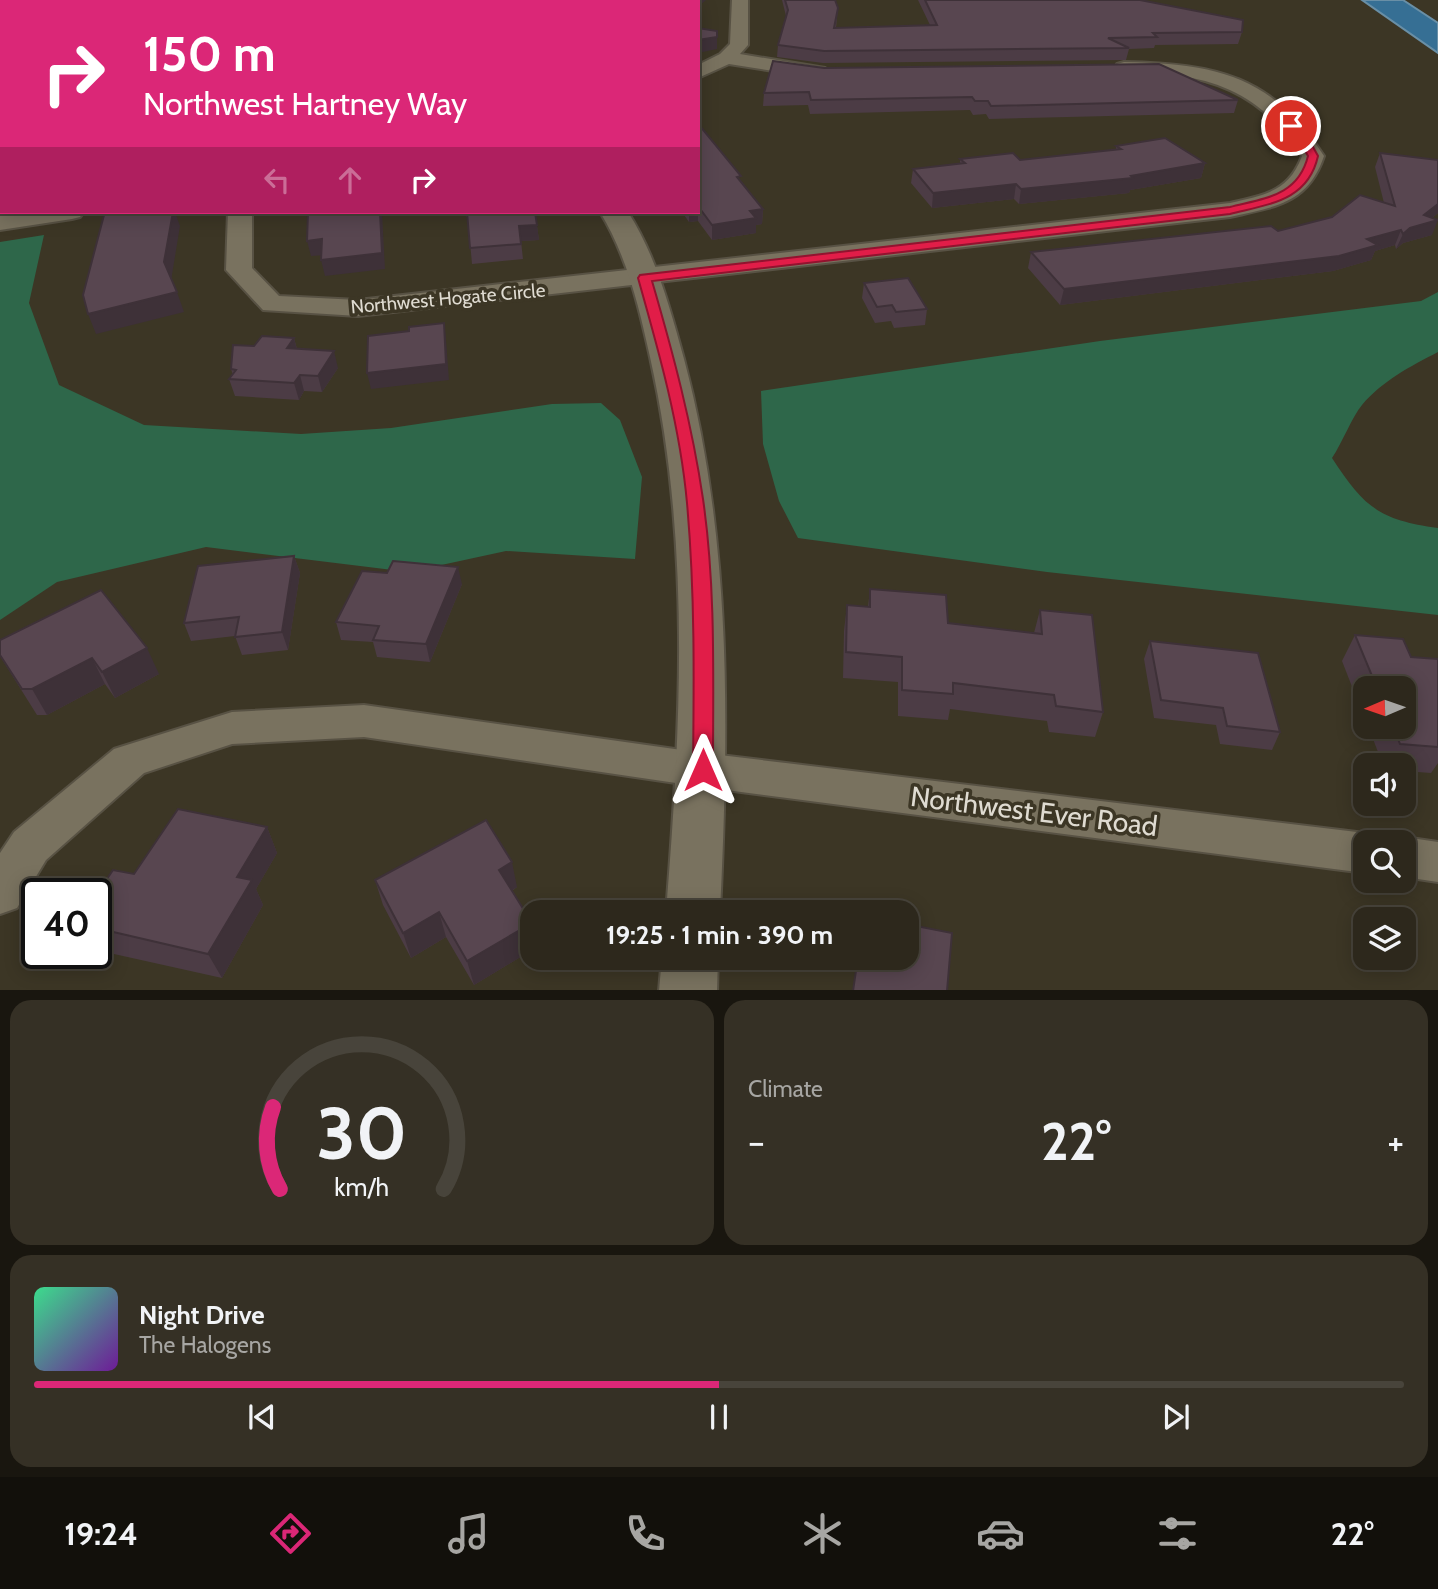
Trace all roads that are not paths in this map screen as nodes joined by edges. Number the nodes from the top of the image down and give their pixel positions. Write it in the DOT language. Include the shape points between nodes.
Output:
graph roads {
  1 [pos="740,0"];
  2 [pos="727,58"];
  3 [pos="1101,68"];
  4 [pos="700,71"];
  5 [pos="837,72"];
  6 [pos="59,214"];
  7 [pos="240,214"];
  8 [pos="615,214"];
  9 [pos="0,223"];
  10 [pos="645,278"];
  11 [pos="703,770"];
  12 [pos="1353,851"];
  13 [pos="1416,859"];
  14 [pos="1438,862"];
  15 [pos="0,893"];
  16 [pos="694,900"];
  17 [pos="689,970"];
  18 [pos="688,990"];
  1 -- 2 [label="street" via="740,45"];
  2 -- 4 [label="street"];
  2 -- 5 [label="street"];
  3 -- 10 [label="street, Northwest Hogate Circle" via="1188,71 1243,86 1264,98 1305,141 1313,156 1309,173 1296,188 1269,201 1230,211"];
  6 -- 9 [label="street"];
  7 -- 10 [label="street, Northwest Hogate Circle" via="239,270 272,304 358,308"];
  8 -- 10 [label="street"];
  10 -- 11 [label="street" via="676,386 695,501 703,622"];
  11 -- 12 [label="street, Northwest Ever Road"];
  11 -- 15 [label="street, Northwest Ever Road" via="364,721 232,728 129,761 30,846"];
  11 -- 16 [label="street"];
  13 -- 14 [label="street"];
  17 -- 18 [label="street"];
}
